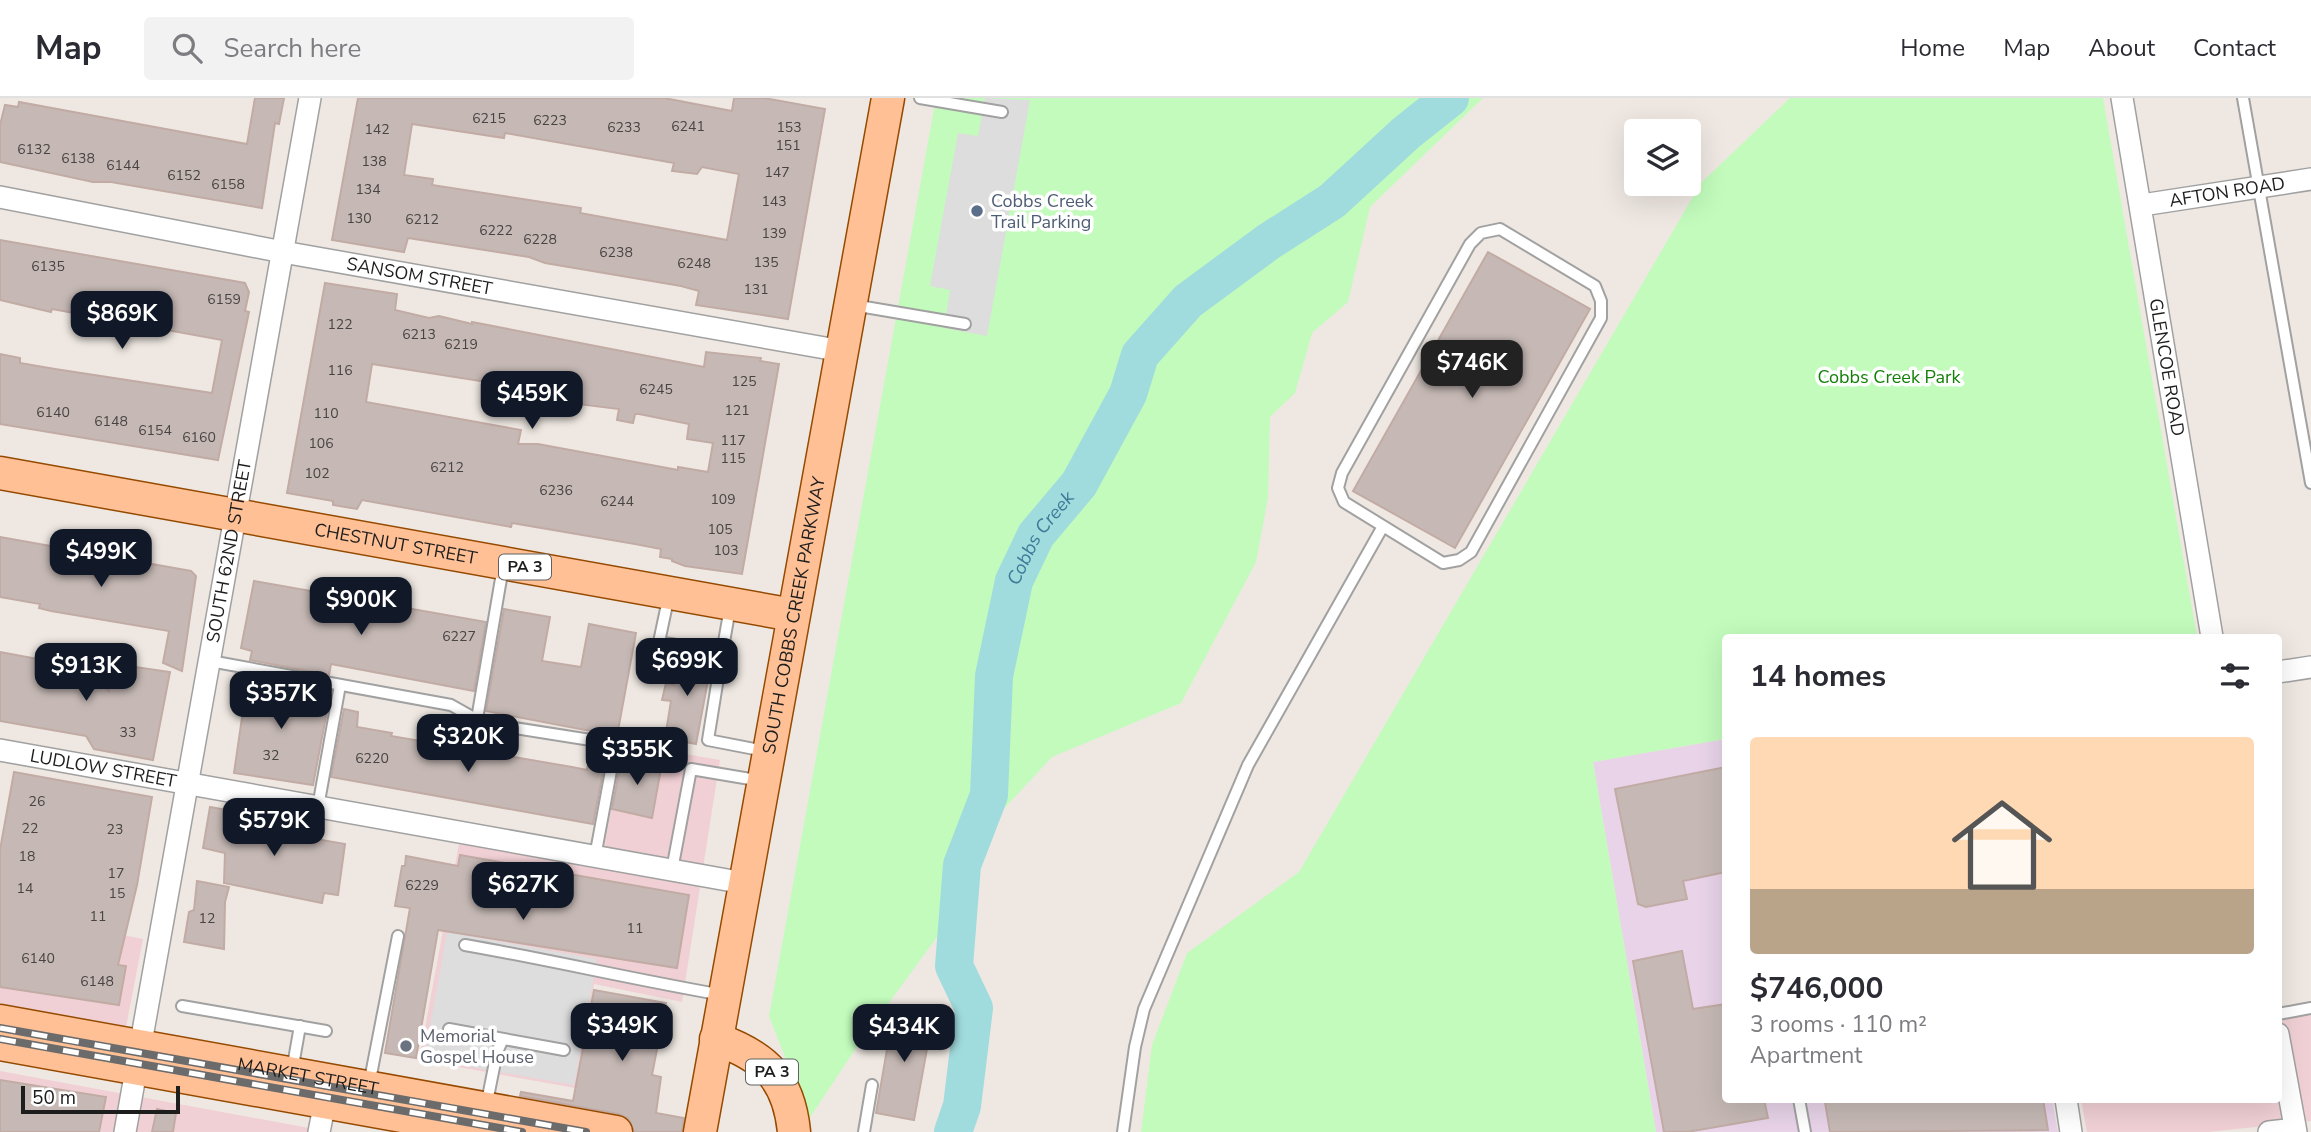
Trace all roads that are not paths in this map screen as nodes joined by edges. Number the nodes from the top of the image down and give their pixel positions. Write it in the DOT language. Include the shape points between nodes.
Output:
graph roads {
  1 [pos="310,98"];
  2 [pos="888,98"];
  3 [pos="920,98"];
  4 [pos="2122,98"];
  5 [pos="2243,98"];
  6 [pos="1002,112"];
  7 [pos="2311,179"];
  8 [pos="2260,187"];
  9 [pos="0,197"];
  10 [pos="2142,205"];
  11 [pos="283,252"];
  12 [pos="850,305"];
  13 [pos="965,324"];
  14 [pos="842,351"];
  15 [pos="0,474"];
  16 [pos="2311,484"];
  17 [pos="236,516"];
  18 [pos="1382,528"];
  19 [pos="504,563"];
  20 [pos="670,593"];
  21 [pos="730,604"];
  22 [pos="793,615"];
  23 [pos="2212,634"];
  24 [pos="722,653"];
  25 [pos="210,662"];
  26 [pos="2311,667"];
  27 [pos="2282,671"];
  28 [pos="340,685"];
  29 [pos="477,719"];
  30 [pos="0,750"];
  31 [pos="765,766"];
  32 [pos="188,784"];
  33 [pos="318,807"];
  34 [pos="594,857"];
  35 [pos="671,870"];
  36 [pos="744,883"];
  37 [pos="398,936"];
  38 [pos="465,945"];
  39 [pos="724,995"];
  40 [pos="182,1006"];
  41 [pos="2311,1008"];
  42 [pos="2282,1013"];
  43 [pos="0,1021"];
  44 [pos="300,1026"];
  45 [pos="449,1029"];
  46 [pos="326,1031"];
  47 [pos="503,1039"];
  48 [pos="716,1039"];
  49 [pos="0,1044"];
  50 [pos="564,1050"];
  51 [pos="2282,1057"];
  52 [pos="139,1058"];
  53 [pos="292,1074"];
  54 [pos="872,1085"];
  55 [pos="369,1087"];
  56 [pos="1800,1103"];
  57 [pos="2067,1103"];
  58 [pos="322,1117"];
  59 [pos="486,1126"];
  60 [pos="2295,1130"];
  61 [pos="125,1132"];
  62 [pos="616,1132"];
  63 [pos="700,1132"];
  64 [pos="794,1132"];
  65 [pos="864,1132"];
  66 [pos="1123,1132"];
  67 [pos="1805,1132"];
  68 [pos="2071,1132"];
  69 [pos="2269,1132"];
  1 -- 11 [label="street, SOUTH 62ND STREET"];
  2 -- 12 [label="main road, SOUTH COBBS CREEK PARKWAY"];
  3 -- 6 [label="lane"];
  4 -- 10 [label="street, GLENCOE ROAD"];
  5 -- 8 [label="lane"];
  7 -- 8 [label="street, AFTON ROAD"];
  8 -- 10 [label="street, AFTON ROAD"];
  8 -- 16 [label="lane"];
  9 -- 11 [label="street, SANSOM STREET"];
  10 -- 23 [label="street, GLENCOE ROAD"];
  11 -- 14 [label="street, SANSOM STREET"];
  11 -- 17 [label="street, SOUTH 62ND STREET"];
  12 -- 13 [label="lane"];
  12 -- 14 [label="main road, SOUTH COBBS CREEK PARKWAY"];
  14 -- 22 [label="main road, SOUTH COBBS CREEK PARKWAY"];
  15 -- 17 [label="main road, CHESTNUT STREET / PA 3"];
  17 -- 19 [label="main road, CHESTNUT STREET / PA 3"];
  17 -- 25 [label="street, SOUTH 62ND STREET"];
  18 -- 18 [label="lane" via="1443,563 1459,560 1471,551 1601,318 1595,286 1500,229 1481,233 1470,244 1342,473 1338,488 1344,502"];
  18 -- 66 [label="lane" via="1242,778 1144,1009"];
  19 -- 20 [label="main road, CHESTNUT STREET / PA 3"];
  19 -- 29 [label="lane"];
  20 -- 21 [label="main road, CHESTNUT STREET / PA 3"];
  20 -- 24 [label="lane" via="659,642"];
  21 -- 22 [label="main road, CHESTNUT STREET / PA 3"];
  21 -- 24 [label="lane"];
  22 -- 31 [label="main road, SOUTH COBBS CREEK PARKWAY"];
  24 -- 31 [label="lane" via="708,740"];
  25 -- 28 [label="lane"];
  25 -- 32 [label="street, SOUTH 62ND STREET"];
  26 -- 27 [label="street"];
  28 -- 29 [label="lane" via="451,705"];
  28 -- 33 [label="lane"];
  29 -- 34 [label="lane" via="616,744"];
  30 -- 32 [label="street, LUDLOW STREET"];
  31 -- 35 [label="lane" via="691,769"];
  31 -- 36 [label="main road, SOUTH COBBS CREEK PARKWAY"];
  32 -- 33 [label="street, LUDLOW STREET"];
  32 -- 52 [label="street, SOUTH 62ND STREET"];
  33 -- 34 [label="street, LUDLOW STREET"];
  34 -- 35 [label="street, LUDLOW STREET"];
  35 -- 36 [label="street, LUDLOW STREET"];
  36 -- 39 [label="main road, SOUTH COBBS CREEK PARKWAY"];
  37 -- 55 [label="lane"];
  38 -- 39 [label="lane"];
  39 -- 48 [label="main road, SOUTH COBBS CREEK PARKWAY"];
  40 -- 44 [label="lane"];
  41 -- 42 [label="lane"];
  43 -- 52 [label="main road, MARKET STREET"];
  44 -- 46 [label="lane"];
  44 -- 53 [label="lane"];
  45 -- 47 [label="lane"];
  47 -- 50 [label="lane"];
  47 -- 59 [label="lane"];
  48 -- 63 [label="main road, SOUTH COBBS CREEK PARKWAY"];
  48 -- 64 [label="main road, PA 3" via="751,1054 772,1071 789,1100"];
  49 -- 52 [label="main road, MARKET STREET"];
  51 -- 60 [label="street"];
  52 -- 53 [label="main road, MARKET STREET"];
  52 -- 58 [label="main road, MARKET STREET"];
  52 -- 61 [label="street, SOUTH 62ND STREET"];
  53 -- 55 [label="main road, MARKET STREET"];
  54 -- 65 [label="lane"];
  55 -- 59 [label="main road, MARKET STREET"];
  56 -- 67 [label="lane"];
  57 -- 68 [label="street"];
  58 -- 59 [label="main road, MARKET STREET"];
  59 -- 62 [label="main road, MARKET STREET"];
  60 -- 69 [label="street"];
}
